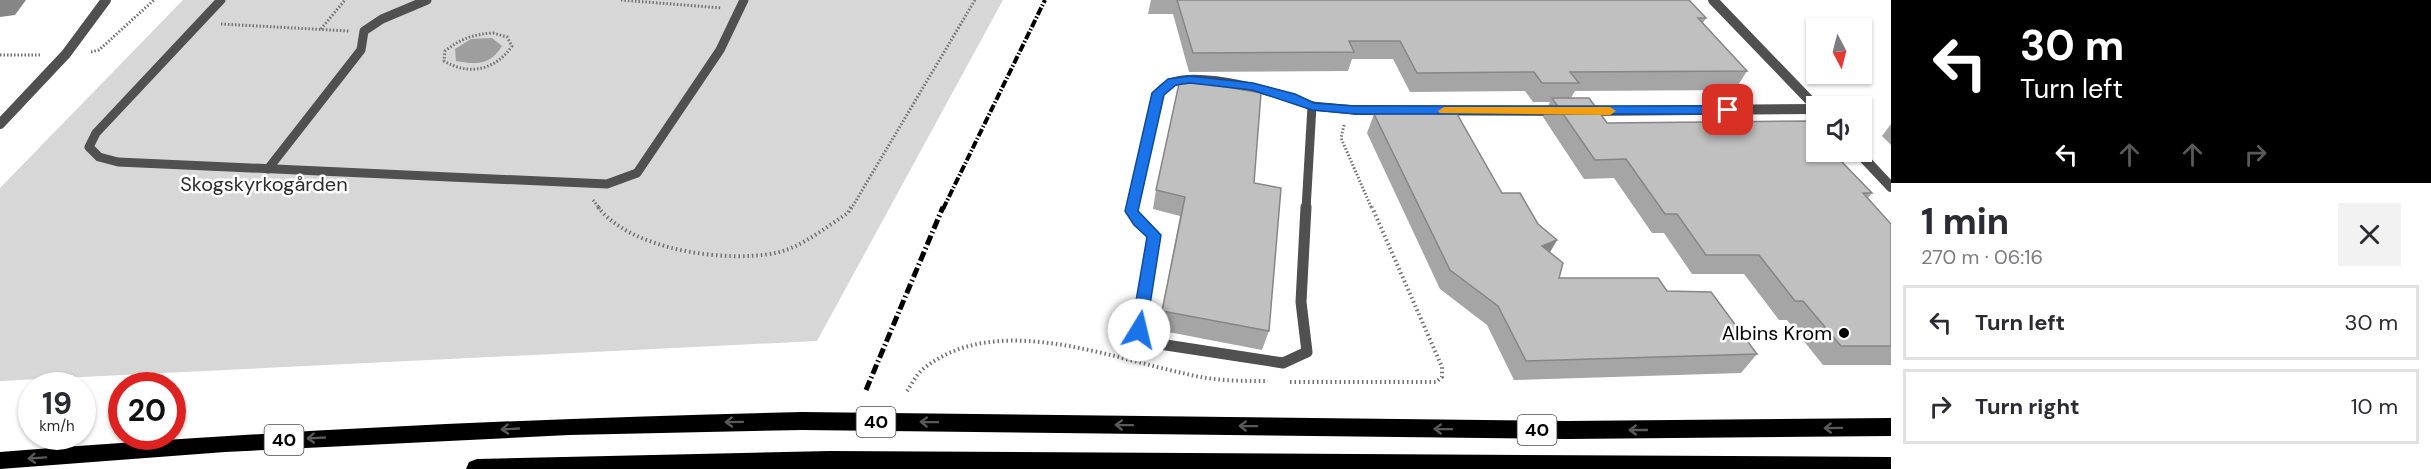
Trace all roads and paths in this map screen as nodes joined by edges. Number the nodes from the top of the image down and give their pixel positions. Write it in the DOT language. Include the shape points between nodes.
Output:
graph roads {
  1 [pos="106,0"];
  2 [pos="154,0"];
  3 [pos="221,0"];
  4 [pos="345,0"];
  5 [pos="427,0"];
  6 [pos="621,0"];
  7 [pos="975,0"];
  8 [pos="1713,0"];
  9 [pos="742,5"];
  10 [pos="200,23"];
  11 [pos="321,29"];
  12 [pos="364,31"];
  13 [pos="512,46"];
  14 [pos="90,52"];
  15 [pos="0,55"];
  16 [pos="40,55"];
  17 [pos="1806,98"];
  18 [pos="1312,106"];
  19 [pos="1806,108"];
  20 [pos="1355,110"];
  21 [pos="0,124"];
  22 [pos="1867,162"];
  23 [pos="268,169"];
  24 [pos="582,185"];
  25 [pos="1891,187"];
  26 [pos="1270,381"];
  27 [pos="1282,382"];
  28 [pos="907,392"];
  29 [pos="1891,427"];
  30 [pos="0,461"];
  31 [pos="1891,467"];
  32 [pos="477,469"];
  1 -- 21 [label="street" via="66,54"];
  2 -- 14 [label="path" via="99,50"];
  3 -- 10 [label="lane"];
  4 -- 11 [label="path"];
  5 -- 12 [label="lane"];
  6 -- 9 [label="path"];
  7 -- 24 [label="path" via="848,213 810,238 776,253 681,251 642,238 605,216"];
  8 -- 17 [label="street"];
  9 -- 24 [label="lane" via="720,50 637,172 607,184"];
  10 -- 11 [label="path"];
  10 -- 23 [label="lane" via="96,133 89,147 99,157 118,162"];
  11 -- 12 [label="path"];
  12 -- 23 [label="lane" via="361,50"];
  13 -- 13 [label="path" via="507,37 474,34 457,40 445,51 444,61 454,69 472,70 499,62 507,57"];
  15 -- 16 [label="path"];
  18 -- 18 [label="lane" via="1253,86 1190,80 1172,81 1158,93 1131,211 1154,235 1139,330 1153,343 1283,363 1307,352 1301,302"];
  18 -- 20 [label="lane"];
  19 -- 20 [label="street"];
  20 -- 27 [label="path" via="1342,127 1341,138 1442,368 1442,377 1436,382"];
  22 -- 25 [label="street"];
  23 -- 24 [label="lane"];
  26 -- 28 [label="path" via="1223,381 1041,342 992,340 948,354 922,369"];
  29 -- 30 [label="highway, 40, one-way" via="1567,430 791,421 557,426 248,442"];
  31 -- 32 [label="highway, 40" via="1572,469 796,460"];
}
